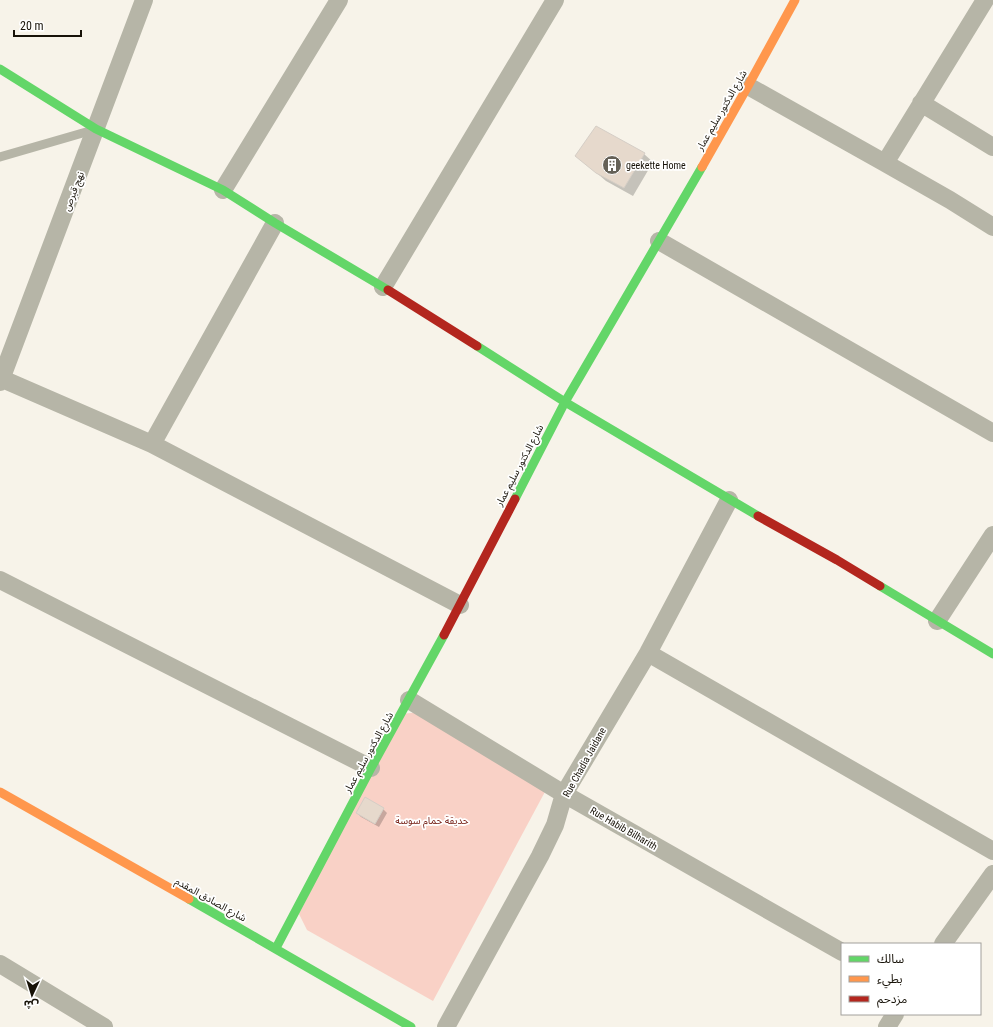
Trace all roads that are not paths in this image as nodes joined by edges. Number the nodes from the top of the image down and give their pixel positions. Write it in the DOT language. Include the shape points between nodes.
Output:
graph roads {
  1 [pos="144,0"];
  2 [pos="338,0"];
  3 [pos="555,0"];
  4 [pos="795,0"];
  5 [pos="985,0"];
  6 [pos="0,70"];
  7 [pos="748,86"];
  8 [pos="921,103"];
  9 [pos="96,129"];
  10 [pos="993,147"];
  11 [pos="0,157"];
  12 [pos="885,163"];
  13 [pos="223,190"];
  14 [pos="275,223"];
  15 [pos="993,227"];
  16 [pos="659,241"];
  17 [pos="383,287"];
  18 [pos="0,379"];
  19 [pos="565,402"];
  20 [pos="993,434"];
  21 [pos="152,444"];
  22 [pos="729,500"];
  23 [pos="993,535"];
  24 [pos="0,580"];
  25 [pos="460,605"];
  26 [pos="938,621"];
  27 [pos="648,653"];
  28 [pos="993,654"];
  29 [pos="409,700"];
  30 [pos="371,768"];
  31 [pos="0,792"];
  32 [pos="564,794"];
  33 [pos="993,851"];
  34 [pos="993,874"];
  35 [pos="944,943"];
  36 [pos="276,948"];
  37 [pos="841,951"];
  38 [pos="0,964"];
  39 [pos="894,1015"];
  40 [pos="104,1027"];
  41 [pos="410,1027"];
  42 [pos="446,1027"];
  43 [pos="887,1027"];
  1 -- 9 [label="street, نهج قبرص"];
  2 -- 13 [label="street"];
  3 -- 17 [label="street"];
  4 -- 7 [label="street, شارع الدكتور سليم عمار"];
  5 -- 8 [label="street"];
  6 -- 9 [label="street"];
  7 -- 12 [label="street"];
  7 -- 16 [label="street, شارع الدكتور سليم عمار"];
  8 -- 10 [label="street"];
  8 -- 12 [label="street"];
  9 -- 11 [label="lane"];
  9 -- 13 [label="street"];
  9 -- 18 [label="street, نهج قبرص"];
  12 -- 15 [label="street"];
  13 -- 14 [label="street"];
  14 -- 17 [label="street"];
  14 -- 21 [label="street"];
  16 -- 19 [label="street, شارع الدكتور سليم عمار"];
  16 -- 20 [label="street"];
  17 -- 19 [label="street"];
  18 -- 21 [label="street"];
  19 -- 22 [label="street"];
  19 -- 25 [label="street, شارع الدكتور سليم عمار"];
  21 -- 25 [label="street"];
  22 -- 26 [label="street" via="837,560"];
  22 -- 27 [label="street, Rue Chadia Jaidane"];
  23 -- 26 [label="street"];
  24 -- 30 [label="street"];
  25 -- 29 [label="street, شارع الدكتور سليم عمار"];
  26 -- 28 [label="street"];
  27 -- 32 [label="street, Rue Chadia Jaidane"];
  27 -- 33 [label="street"];
  29 -- 30 [label="street, شارع الدكتور سليم عمار"];
  29 -- 32 [label="street, Rue Habib Bilharith"];
  30 -- 36 [label="street, شارع الدكتور سليم عمار"];
  31 -- 36 [label="street, شارع الصادق المقدم"];
  32 -- 37 [label="street, Rue Habib Bilharith"];
  32 -- 42 [label="street, Rue Chadia Jaidane" via="555,825 540,856"];
  34 -- 35 [label="street"];
  36 -- 41 [label="street, شارع الصادق المقدم"];
  38 -- 40 [label="street"];
  39 -- 43 [label="street"];
}
